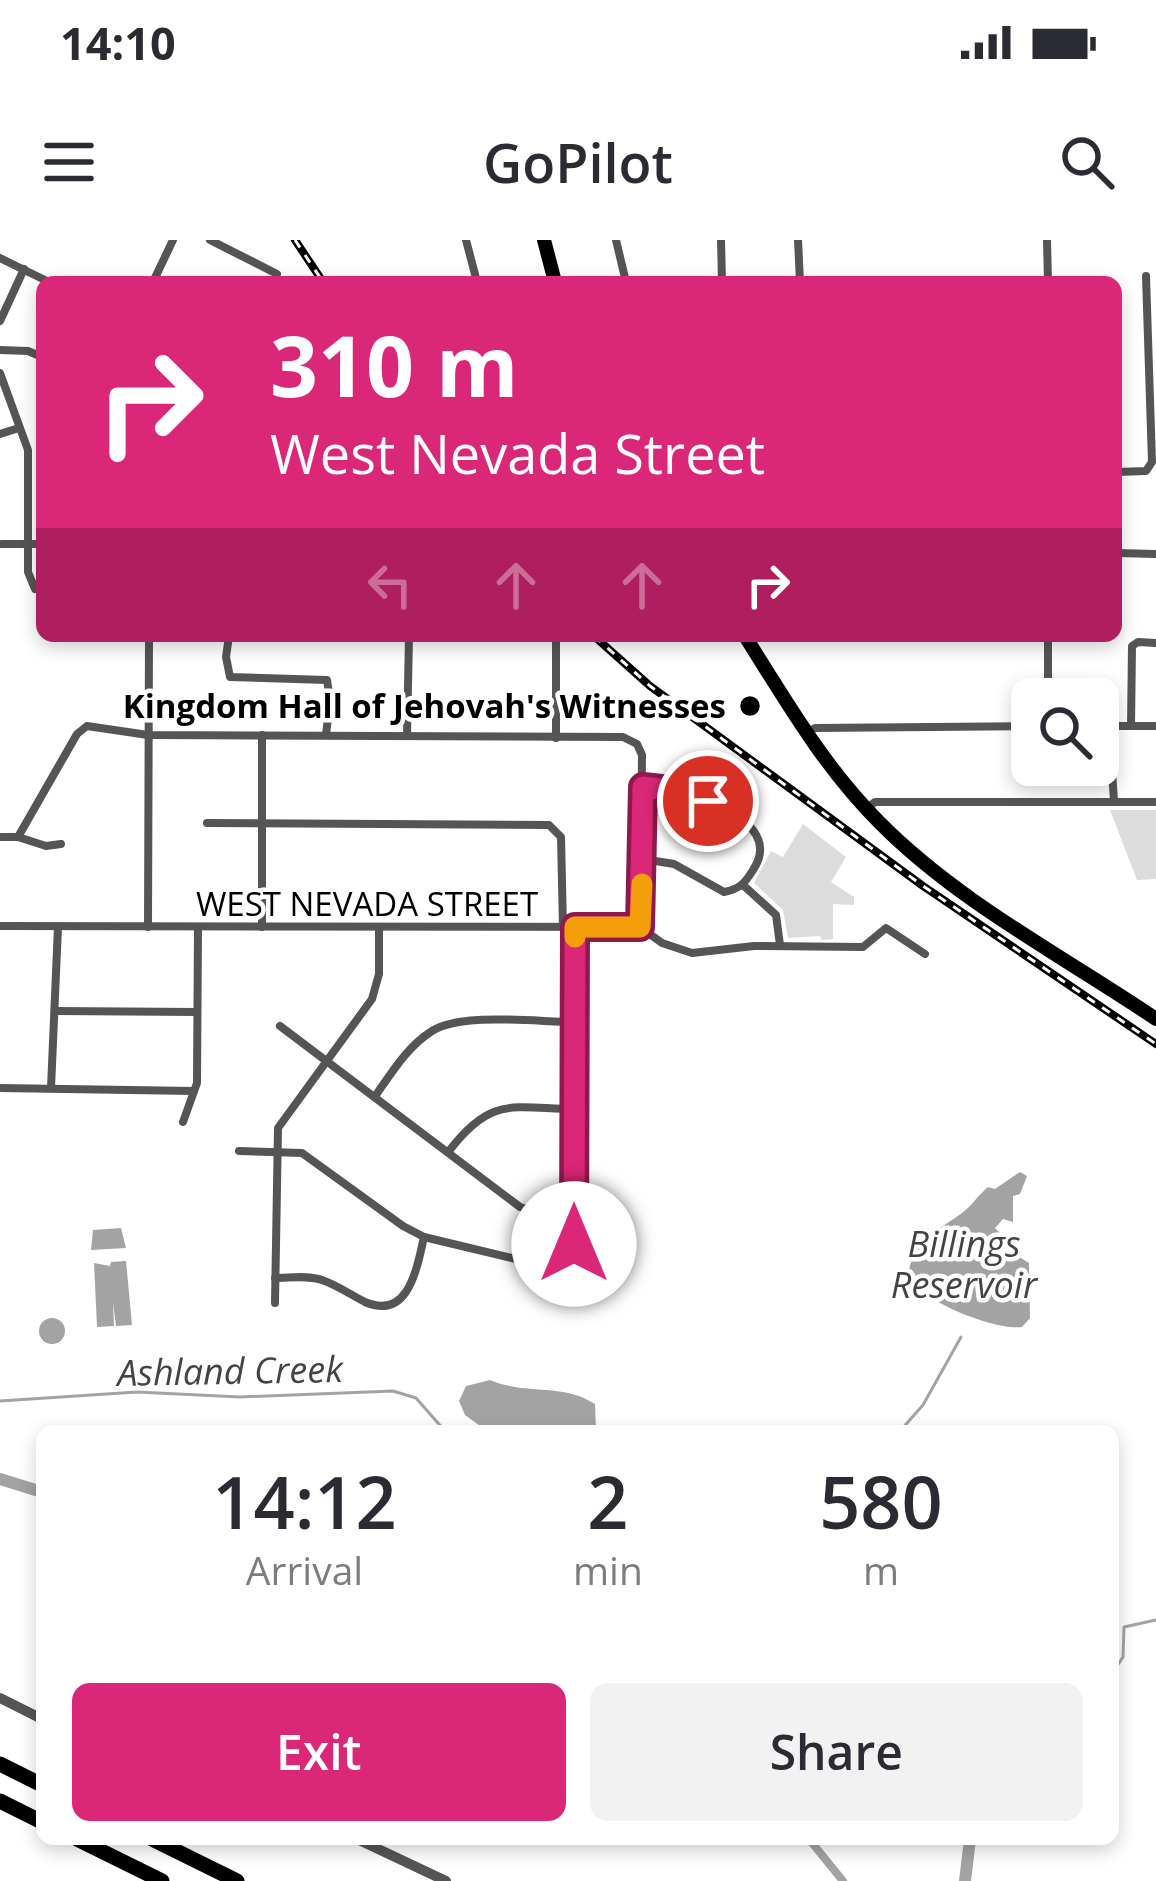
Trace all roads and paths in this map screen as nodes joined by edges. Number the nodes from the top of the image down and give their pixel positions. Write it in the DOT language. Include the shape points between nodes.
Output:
graph roads {
  1 [pos="173,240"];
  2 [pos="210,240"];
  3 [pos="466,240"];
  4 [pos="544,240"];
  5 [pos="616,240"];
  6 [pos="721,240"];
  7 [pos="798,240"];
  8 [pos="1047,240"];
  9 [pos="0,258"];
  10 [pos="24,269"];
  11 [pos="277,274"];
  12 [pos="37,276"];
  13 [pos="156,276"];
  14 [pos="475,276"];
  15 [pos="554,276"];
  16 [pos="625,276"];
  17 [pos="722,276"];
  18 [pos="800,276"];
  19 [pos="1048,276"];
  20 [pos="1146,276"];
  21 [pos="0,321"];
  22 [pos="0,350"];
  23 [pos="36,354"];
  24 [pos="0,373"];
  25 [pos="20,428"];
  26 [pos="0,434"];
  27 [pos="36,448"];
  28 [pos="28,450"];
  29 [pos="1122,472"];
  30 [pos="2,544"];
  31 [pos="28,544"];
  32 [pos="36,544"];
  33 [pos="1122,554"];
  34 [pos="1156,554"];
  35 [pos="35,589"];
  36 [pos="149,642"];
  37 [pos="228,642"];
  38 [pos="409,642"];
  39 [pos="556,642"];
  40 [pos="749,642"];
  41 [pos="1048,642"];
  42 [pos="1156,643"];
  43 [pos="1048,678"];
  44 [pos="1011,726"];
  45 [pos="1119,726"];
  46 [pos="1131,726"];
  47 [pos="1156,726"];
  48 [pos="806,733"];
  49 [pos="148,735"];
  50 [pos="262,735"];
  51 [pos="326,736"];
  52 [pos="407,736"];
  53 [pos="556,738"];
  54 [pos="1112,786"];
  55 [pos="643,787"];
  56 [pos="1114,801"];
  57 [pos="1156,802"];
  58 [pos="866,809"];
  59 [pos="207,823"];
  60 [pos="262,823"];
  61 [pos="0,837"];
  62 [pos="18,837"];
  63 [pos="62,844"];
  64 [pos="643,859"];
  65 [pos="743,885"];
  66 [pos="0,926"];
  67 [pos="58,927"];
  68 [pos="148,927"];
  69 [pos="575,927"];
  70 [pos="640,927"];
  71 [pos="198,928"];
  72 [pos="262,928"];
  73 [pos="379,928"];
  74 [pos="563,928"];
  75 [pos="780,945"];
  76 [pos="925,953"];
  77 [pos="55,1011"];
  78 [pos="197,1012"];
  79 [pos="1156,1019"];
  80 [pos="574,1022"];
  81 [pos="280,1026"];
  82 [pos="328,1060"];
  83 [pos="0,1088"];
  84 [pos="51,1088"];
  85 [pos="194,1091"];
  86 [pos="376,1095"];
  87 [pos="574,1109"];
  88 [pos="183,1122"];
  89 [pos="239,1151"];
  90 [pos="277,1151"];
  91 [pos="449,1151"];
  92 [pos="574,1213"];
  93 [pos="424,1237"];
  94 [pos="275,1278"];
  95 [pos="275,1303"];
  96 [pos="0,1698"];
  97 [pos="36,1716"];
  98 [pos="0,1764"];
  99 [pos="36,1782"];
  100 [pos="0,1801"];
  101 [pos="36,1819"];
  102 [pos="89,1845"];
  103 [pos="164,1845"];
  104 [pos="371,1845"];
  105 [pos="162,1881"];
  106 [pos="237,1881"];
  107 [pos="446,1881"];
  1 -- 13 [label="street"];
  2 -- 11 [label="street"];
  3 -- 14 [label="street"];
  4 -- 15 [label="main road"];
  5 -- 16 [label="street"];
  6 -- 17 [label="street"];
  7 -- 18 [label="street"];
  8 -- 19 [label="street"];
  9 -- 10 [label="street"];
  10 -- 12 [label="street"];
  10 -- 21 [label="street"];
  20 -- 29 [label="street" via="1152,462 1146,471"];
  22 -- 23 [label="street"];
  24 -- 25 [label="street"];
  25 -- 26 [label="street"];
  25 -- 28 [label="street"];
  27 -- 28 [label="street"];
  28 -- 31 [label="street"];
  30 -- 31 [label="street"];
  31 -- 32 [label="street"];
  31 -- 35 [label="street"];
  33 -- 34 [label="street"];
  36 -- 49 [label="street"];
  37 -- 51 [label="street" via="230,677 327,680"];
  38 -- 52 [label="street"];
  39 -- 53 [label="street"];
  40 -- 48 [label="main road"];
  41 -- 43 [label="street"];
  42 -- 46 [label="street" via="1131,650"];
  44 -- 48 [label="street"];
  45 -- 46 [label="street"];
  46 -- 47 [label="street"];
  48 -- 58 [label="main road"];
  49 -- 50 [label="street"];
  49 -- 62 [label="street" via="83,728"];
  49 -- 68 [label="street"];
  50 -- 51 [label="street"];
  50 -- 60 [label="street"];
  51 -- 52 [label="street"];
  52 -- 53 [label="street"];
  53 -- 55 [label="street" via="627,737 640,749"];
  54 -- 56 [label="street"];
  55 -- 64 [label="street"];
  55 -- 65 [label="street" via="708,801 754,831 761,854"];
  56 -- 57 [label="street"];
  56 -- 58 [label="street" via="875,802"];
  58 -- 79 [label="main road" via="962,892"];
  59 -- 60 [label="street"];
  60 -- 72 [label="street"];
  60 -- 74 [label="street" via="549,825 562,837"];
  61 -- 62 [label="street"];
  62 -- 63 [label="street"];
  64 -- 65 [label="street" via="674,864 719,891"];
  64 -- 70 [label="street"];
  65 -- 75 [label="street" via="776,915"];
  66 -- 67 [label="street, WEST NEVADA STREET"];
  67 -- 68 [label="street, WEST NEVADA STREET"];
  67 -- 77 [label="street"];
  68 -- 71 [label="street, WEST NEVADA STREET"];
  69 -- 70 [label="street, WEST NEVADA STREET"];
  69 -- 74 [label="street, WEST NEVADA STREET"];
  69 -- 80 [label="street"];
  70 -- 75 [label="street, WEST NEVADA STREET" via="692,952"];
  71 -- 72 [label="street, WEST NEVADA STREET"];
  71 -- 78 [label="street"];
  72 -- 73 [label="street, WEST NEVADA STREET"];
  73 -- 74 [label="street, WEST NEVADA STREET"];
  73 -- 82 [label="street" via="372,1000"];
  75 -- 76 [label="street, WEST NEVADA STREET" via="863,947 886,928"];
  77 -- 78 [label="street"];
  77 -- 84 [label="street"];
  78 -- 85 [label="street"];
  80 -- 86 [label="street" via="443,1025 409,1051"];
  80 -- 87 [label="street"];
  81 -- 82 [label="street"];
  82 -- 86 [label="street"];
  82 -- 90 [label="street" via="280,1124"];
  83 -- 84 [label="street"];
  84 -- 85 [label="street"];
  85 -- 88 [label="street"];
  86 -- 91 [label="street"];
  87 -- 91 [label="street" via="486,1113"];
  87 -- 92 [label="street"];
  89 -- 90 [label="street"];
  90 -- 93 [label="street" via="302,1153"];
  90 -- 94 [label="street"];
  91 -- 92 [label="street" via="520,1207"];
  92 -- 93 [label="street" via="572,1264"];
  93 -- 94 [label="street" via="411,1287 387,1305 320,1279"];
  94 -- 95 [label="street"];
  96 -- 97 [label="street"];
  98 -- 99 [label="highway"];
  100 -- 101 [label="highway"];
  102 -- 105 [label="highway"];
  103 -- 106 [label="highway"];
  104 -- 107 [label="street"];
}
